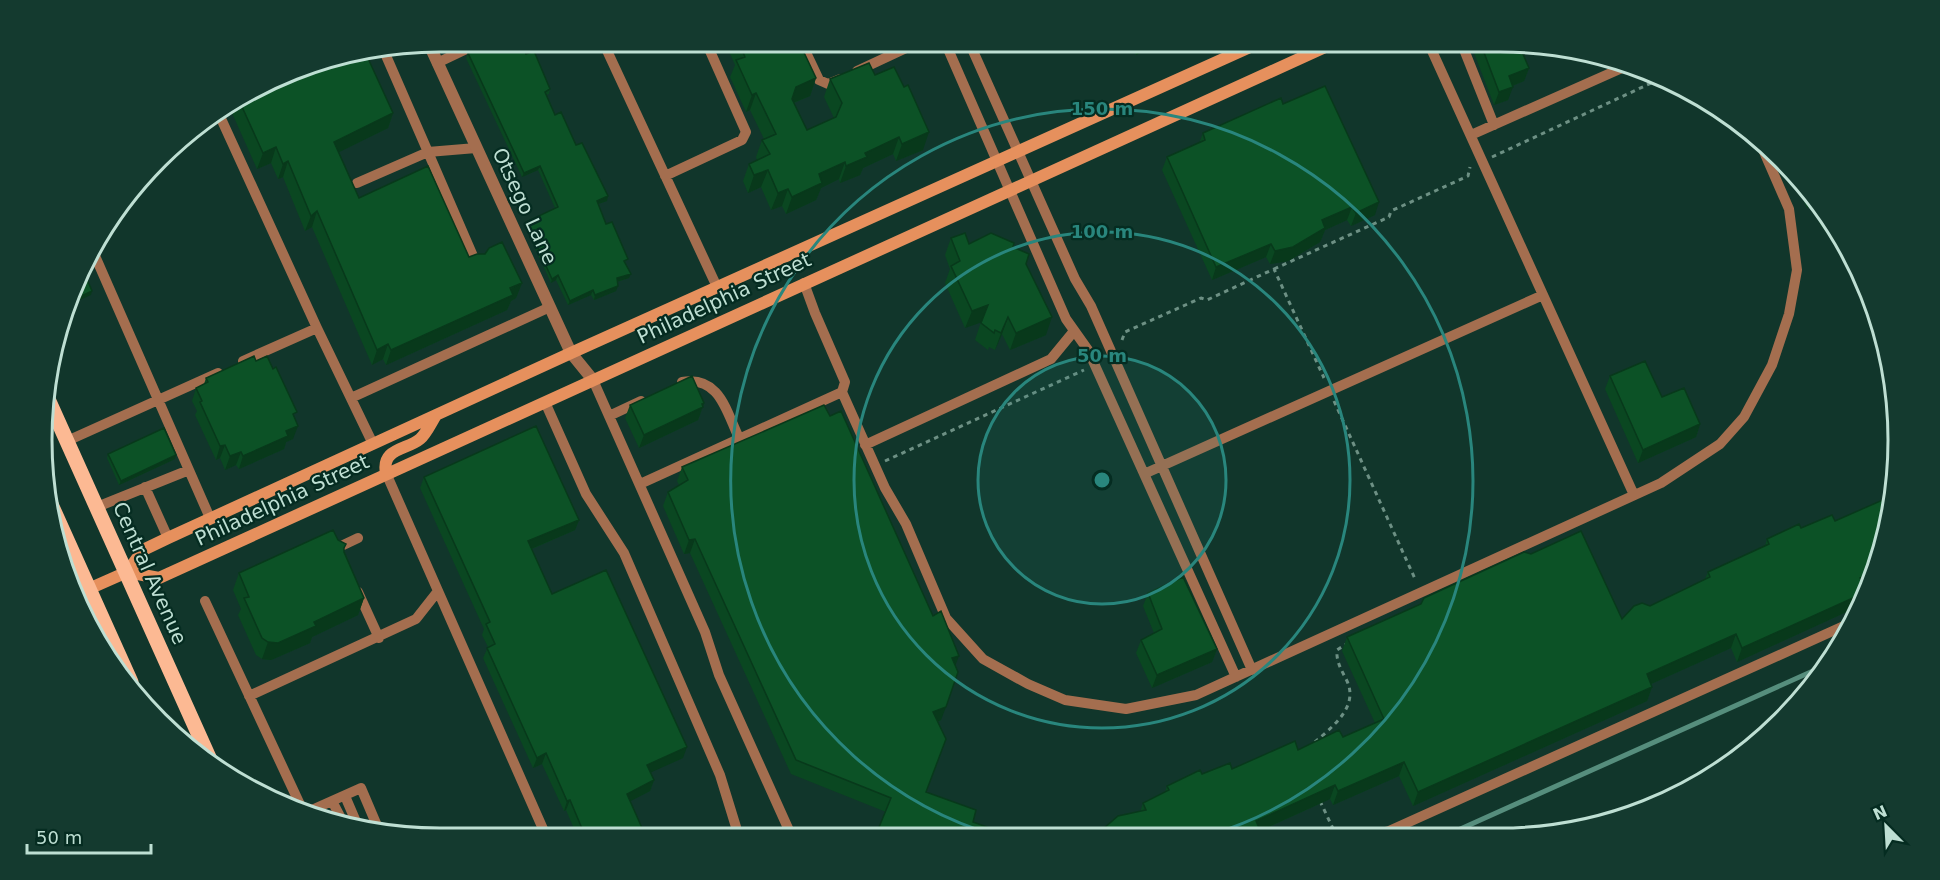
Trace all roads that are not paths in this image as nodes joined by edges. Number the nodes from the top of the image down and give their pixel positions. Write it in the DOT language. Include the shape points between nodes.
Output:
graph roads {
  1 [pos="432,52"];
  2 [pos="461,52"];
  3 [pos="608,52"];
  4 [pos="710,52"];
  5 [pos="806,52"];
  6 [pos="897,52"];
  7 [pos="949,52"];
  8 [pos="974,52"];
  9 [pos="1239,52"];
  10 [pos="1314,52"];
  11 [pos="1433,52"];
  12 [pos="1465,52"];
  13 [pos="386,56"];
  14 [pos="437,63"];
  15 [pos="1616,71"];
  16 [pos="222,120"];
  17 [pos="1494,125"];
  18 [pos="1471,135"];
  19 [pos="476,148"];
  20 [pos="428,152"];
  21 [pos="1019,152"];
  22 [pos="1768,160"];
  23 [pos="998,161"];
  24 [pos="665,176"];
  25 [pos="1031,180"];
  26 [pos="357,183"];
  27 [pos="1010,190"];
  28 [pos="97,260"];
  29 [pos="476,263"];
  30 [pos="804,283"];
  31 [pos="717,287"];
  32 [pos="1543,295"];
  33 [pos="550,307"];
  34 [pos="317,328"];
  35 [pos="1074,331"];
  36 [pos="571,353"];
  37 [pos="592,380"];
  38 [pos="673,387"];
  39 [pos="842,393"];
  40 [pos="651,396"];
  41 [pos="351,398"];
  42 [pos="159,400"];
  43 [pos="545,402"];
  44 [pos="54,411"];
  45 [pos="437,414"];
  46 [pos="609,416"];
  47 [pos="739,438"];
  48 [pos="68,441"];
  49 [pos="373,444"];
  50 [pos="865,445"];
  51 [pos="1161,466"];
  52 [pos="189,470"];
  53 [pos="386,473"];
  54 [pos="1144,474"];
  55 [pos="640,483"];
  56 [pos="145,488"];
  57 [pos="1634,495"];
  58 [pos="97,507"];
  59 [pos="210,519"];
  60 [pos="168,538"];
  61 [pos="358,538"];
  62 [pos="340,554"];
  63 [pos="127,572"];
  64 [pos="355,586"];
  65 [pos="83,591"];
  66 [pos="438,591"];
  67 [pos="205,601"];
  68 [pos="1839,628"];
  69 [pos="379,638"];
  70 [pos="1252,670"];
  71 [pos="1236,677"];
  72 [pos="249,696"];
  73 [pos="205,747"];
  74 [pos="345,796"];
  75 [pos="298,800"];
  76 [pos="332,801"];
  77 [pos="317,808"];
  78 [pos="339,814"];
  79 [pos="354,818"];
  80 [pos="375,822"];
  81 [pos="543,828"];
  82 [pos="735,828"];
  83 [pos="788,828"];
  84 [pos="1396,828"];
  1 -- 14 [label="street, Otsego Lane"];
  2 -- 14 [label="lane"];
  3 -- 24 [label="lane"];
  4 -- 24 [label="lane" via="746,132 742,140"];
  5 -- 6 [label="lane" via="819,80 828,84"];
  7 -- 23 [label="lane"];
  8 -- 21 [label="lane"];
  9 -- 21 [label="main road, Philadelphia Street"];
  10 -- 25 [label="main road, Philadelphia Street"];
  11 -- 18 [label="lane"];
  12 -- 17 [label="lane"];
  13 -- 20 [label="lane"];
  14 -- 19 [label="street, Otsego Lane"];
  15 -- 17 [label="lane"];
  16 -- 34 [label="lane"];
  17 -- 18 [label="lane"];
  18 -- 32 [label="lane"];
  19 -- 20 [label="lane"];
  19 -- 33 [label="street, Otsego Lane"];
  20 -- 26 [label="lane"];
  20 -- 29 [label="lane"];
  21 -- 23 [label="main road, Philadelphia Street"];
  21 -- 25 [label="lane"];
  22 -- 57 [label="lane" via="1789,209 1797,270 1790,314 1772,365 1744,417 1720,444 1661,483"];
  23 -- 27 [label="lane"];
  23 -- 31 [label="main road, Philadelphia Street"];
  24 -- 31 [label="lane"];
  25 -- 27 [label="main road, Philadelphia Street"];
  25 -- 51 [label="lane"];
  27 -- 30 [label="main road, Philadelphia Street"];
  27 -- 35 [label="lane"];
  28 -- 42 [label="lane"];
  30 -- 37 [label="main road, Philadelphia Street"];
  30 -- 39 [label="lane" via="845,382"];
  31 -- 36 [label="main road, Philadelphia Street"];
  32 -- 51 [label="lane"];
  32 -- 57 [label="lane"];
  33 -- 36 [label="street, Otsego Lane"];
  33 -- 41 [label="lane"];
  34 -- 41 [label="lane"];
  34 -- 42 [label="lane"];
  35 -- 50 [label="lane" via="1051,359"];
  35 -- 54 [label="lane" via="1088,350"];
  36 -- 37 [label="street, Otsego Lane"];
  36 -- 45 [label="main road, Philadelphia Street"];
  37 -- 43 [label="main road, Philadelphia Street"];
  37 -- 46 [label="lane"];
  38 -- 47 [label="lane" via="697,381 710,386 718,393"];
  39 -- 47 [label="lane"];
  39 -- 50 [label="lane"];
  40 -- 46 [label="lane"];
  41 -- 49 [label="lane"];
  42 -- 48 [label="lane"];
  42 -- 52 [label="lane"];
  43 -- 53 [label="main road, Philadelphia Street"];
  43 -- 82 [label="lane" via="586,494 624,554 720,775"];
  44 -- 48 [label="main road, Central Avenue"];
  45 -- 49 [label="main road, Philadelphia Street"];
  45 -- 53 [label="main road" via="420,439 388,458"];
  46 -- 55 [label="lane"];
  47 -- 55 [label="lane"];
  48 -- 58 [label="main road, Central Avenue"];
  49 -- 59 [label="main road, Philadelphia Street"];
  50 -- 71 [label="lane" via="906,524 946,618 983,659 1065,700 1126,709 1196,695"];
  51 -- 54 [label="lane"];
  51 -- 70 [label="lane"];
  52 -- 56 [label="lane"];
  52 -- 59 [label="lane"];
  53 -- 63 [label="main road, Philadelphia Street" via="159,578"];
  53 -- 66 [label="lane"];
  54 -- 71 [label="lane"];
  55 -- 83 [label="lane" via="705,632 718,675"];
  56 -- 58 [label="lane"];
  56 -- 60 [label="lane"];
  57 -- 70 [label="lane"];
  58 -- 63 [label="main road, Central Avenue"];
  59 -- 60 [label="main road, Philadelphia Street"];
  60 -- 63 [label="main road, Philadelphia Street" via="142,550"];
  61 -- 62 [label="lane" via="337,548"];
  63 -- 65 [label="main road, Philadelphia Street"];
  63 -- 73 [label="main road, Central Avenue"];
  64 -- 69 [label="lane"];
  66 -- 69 [label="lane" via="416,619"];
  66 -- 81 [label="lane"];
  67 -- 72 [label="lane"];
  68 -- 84 [label="lane"];
  69 -- 72 [label="lane"];
  70 -- 71 [label="lane"];
  72 -- 75 [label="lane"];
  74 -- 76 [label="lane"];
  74 -- 79 [label="lane"];
  74 -- 80 [label="lane" via="361,789"];
  76 -- 77 [label="lane"];
  76 -- 78 [label="lane"];
}
